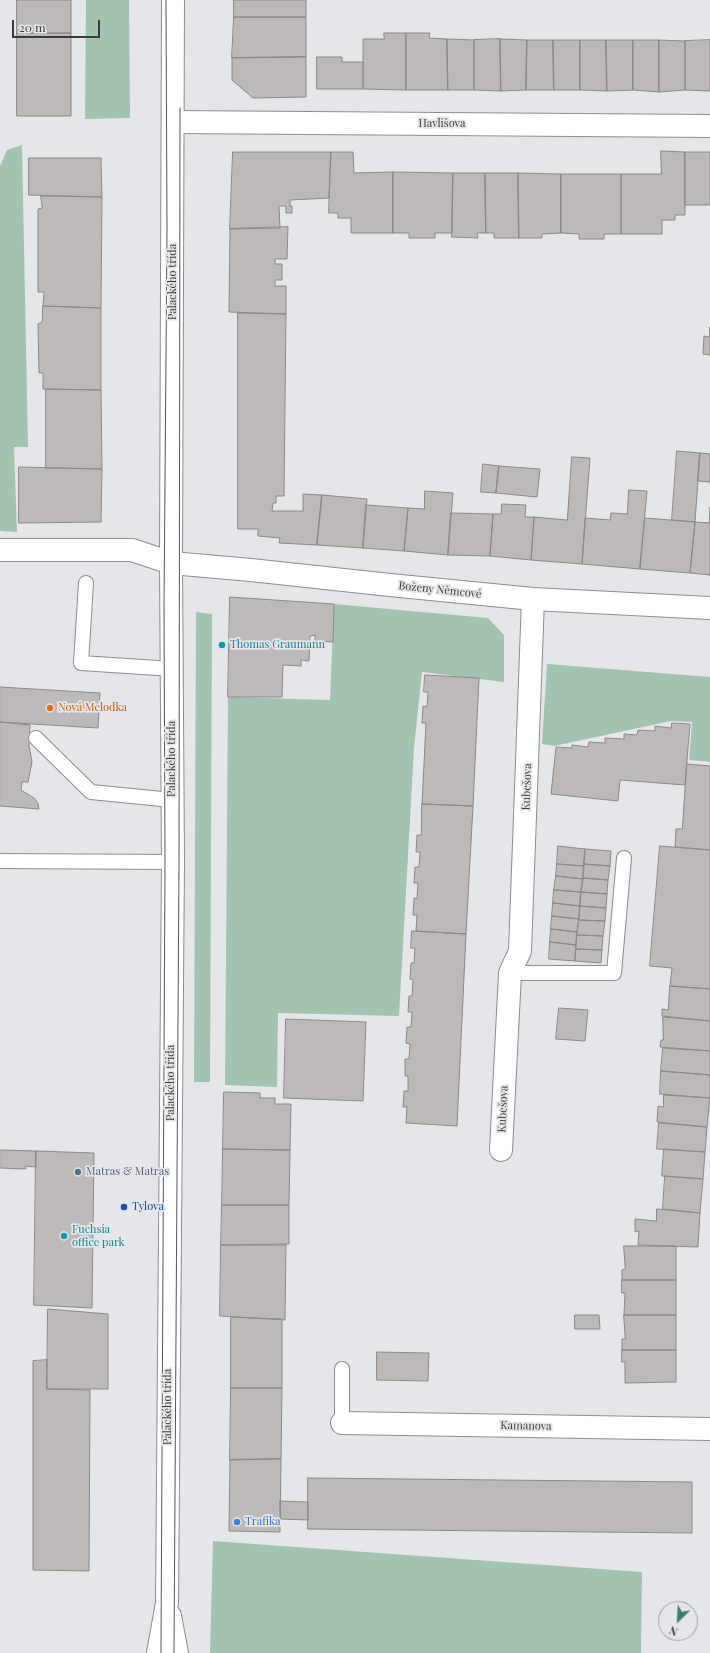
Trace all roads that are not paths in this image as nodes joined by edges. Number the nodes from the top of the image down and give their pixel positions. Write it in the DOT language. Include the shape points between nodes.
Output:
graph roads {
  1 [pos="173,0"];
  2 [pos="180,0"];
  3 [pos="177,115"];
  4 [pos="710,126"];
  5 [pos="0,550"];
  6 [pos="171,563"];
  7 [pos="86,583"];
  8 [pos="533,599"];
  9 [pos="710,608"];
  10 [pos="172,669"];
  11 [pos="36,738"];
  12 [pos="172,800"];
  13 [pos="624,858"];
  14 [pos="0,861"];
  15 [pos="173,862"];
  16 [pos="510,973"];
  17 [pos="501,1150"];
  18 [pos="342,1369"];
  19 [pos="342,1423"];
  20 [pos="710,1429"];
  21 [pos="167,1603"];
  22 [pos="158,1653"];
  23 [pos="176,1653"];
  1 -- 3 [label="street, Palackého třída"];
  2 -- 3 [label="lane"];
  3 -- 4 [label="street, Havlišova"];
  3 -- 6 [label="street, Palackého třída"];
  5 -- 6 [label="street" via="132,550"];
  6 -- 8 [label="street, Boženy Němcové"];
  6 -- 10 [label="street, Palackého třída"];
  7 -- 10 [label="lane" via="81,663"];
  8 -- 9 [label="street, Boženy Němcové"];
  8 -- 16 [label="street, Kubešova" via="520,951"];
  10 -- 12 [label="street, Palackého třída"];
  11 -- 12 [label="lane" via="91,792"];
  12 -- 15 [label="street, Palackého třída"];
  13 -- 16 [label="lane" via="614,973"];
  14 -- 15 [label="lane"];
  15 -- 21 [label="street, Palackého třída"];
  16 -- 17 [label="street, Kubešova"];
  18 -- 19 [label="lane"];
  19 -- 20 [label="street, Kamanova"];
  21 -- 22 [label="street, Palackého třída"];
  21 -- 23 [label="street, Palackého třída"];
}
